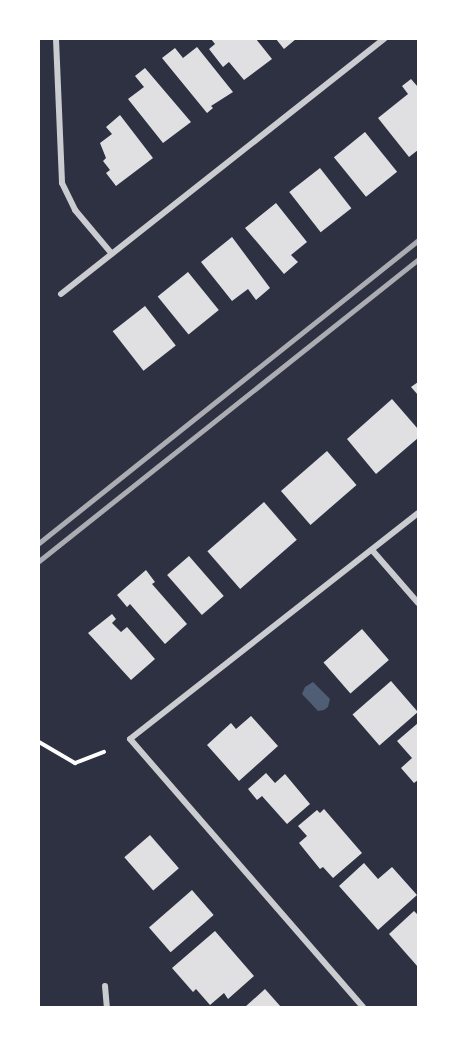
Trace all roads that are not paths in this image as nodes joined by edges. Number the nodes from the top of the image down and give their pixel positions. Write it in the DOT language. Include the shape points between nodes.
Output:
graph roads {
  1 [pos="56,39"];
  2 [pos="384,39"];
  3 [pos="112,254"];
  4 [pos="61,294"];
  5 [pos="418,513"];
  6 [pos="372,550"];
  7 [pos="418,603"];
  8 [pos="105,986"];
  9 [pos="107,1007"];
  10 [pos="363,1007"];
  1 -- 3 [label="street" via="62,183 75,210"];
  2 -- 3 [label="street"];
  3 -- 4 [label="street"];
  5 -- 6 [label="street"];
  6 -- 7 [label="street"];
  6 -- 10 [label="street" via="130,739"];
  8 -- 9 [label="street"];
}
